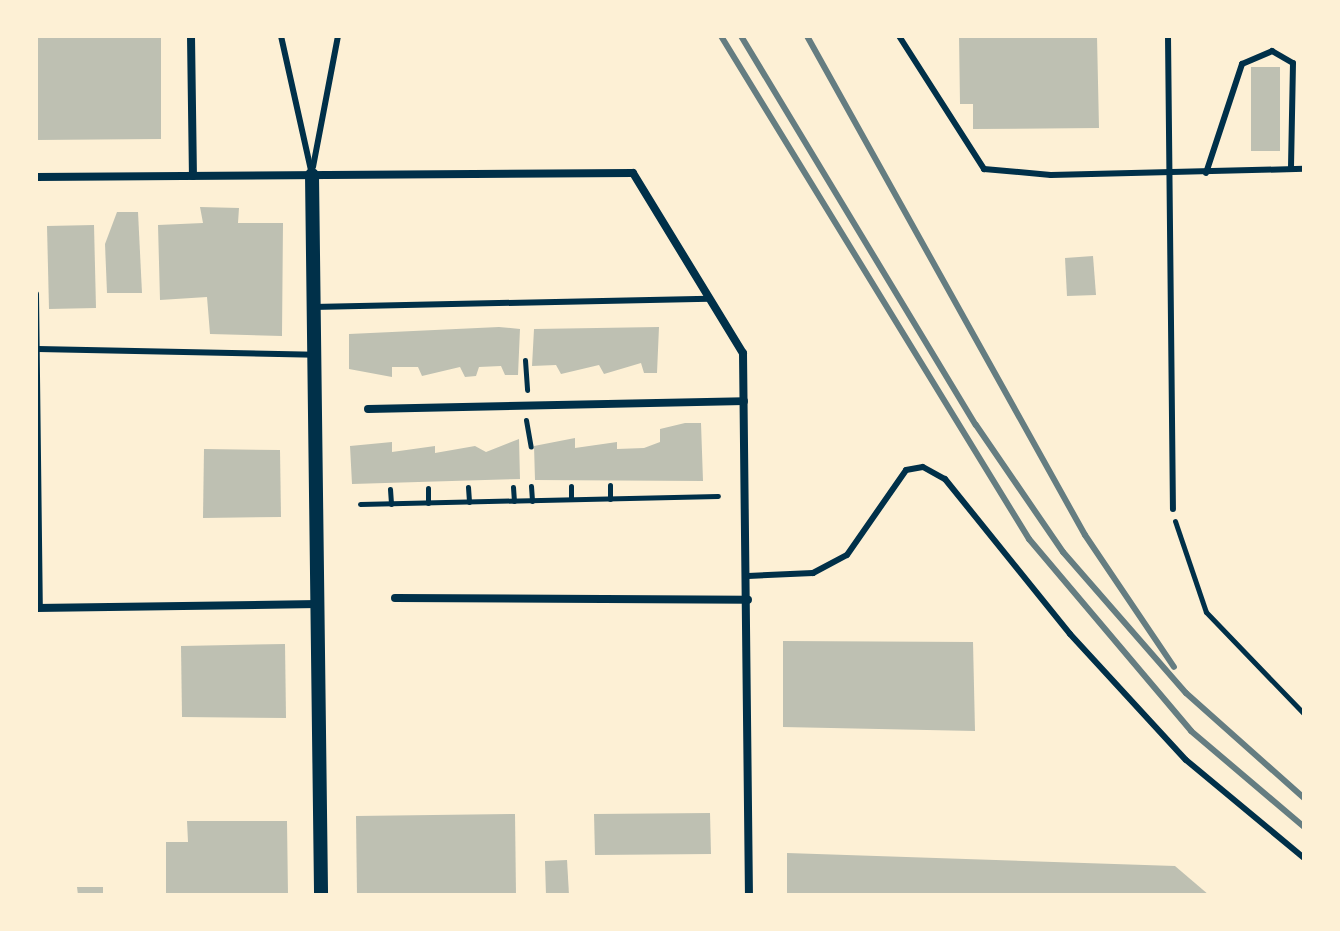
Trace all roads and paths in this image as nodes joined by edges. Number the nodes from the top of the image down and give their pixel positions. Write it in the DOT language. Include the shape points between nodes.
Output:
graph roads {
  1 [pos="191,36"];
  2 [pos="281,36"];
  3 [pos="338,36"];
  4 [pos="899,36"];
  5 [pos="1168,36"];
  6 [pos="1291,169"];
  7 [pos="1304,169"];
  8 [pos="1206,173"];
  9 [pos="312,175"];
  10 [pos="1171,175"];
  11 [pos="193,176"];
  12 [pos="36,177"];
  13 [pos="36,294"];
  14 [pos="709,299"];
  15 [pos="313,307"];
  16 [pos="38,349"];
  17 [pos="315,355"];
  18 [pos="525,360"];
  19 [pos="744,401"];
  20 [pos="526,405"];
  21 [pos="368,409"];
  22 [pos="526,424"];
  23 [pos="531,447"];
  24 [pos="610,485"];
  25 [pos="531,486"];
  26 [pos="571,486"];
  27 [pos="468,487"];
  28 [pos="513,487"];
  29 [pos="428,488"];
  30 [pos="390,489"];
  31 [pos="718,496"];
  32 [pos="571,499"];
  33 [pos="610,499"];
  34 [pos="514,501"];
  35 [pos="532,501"];
  36 [pos="469,502"];
  37 [pos="428,503"];
  38 [pos="360,504"];
  39 [pos="391,504"];
  40 [pos="1173,509"];
  41 [pos="748,576"];
  42 [pos="395,598"];
  43 [pos="748,600"];
  44 [pos="318,604"];
  45 [pos="38,608"];
  46 [pos="1304,714"];
  47 [pos="1304,858"];
  48 [pos="321,895"];
  49 [pos="749,895"];
  1 -- 11 [label="street"];
  2 -- 9 [label="lane"];
  3 -- 9 [label="lane"];
  4 -- 10 [label="lane" via="984,169"];
  5 -- 10 [label="lane"];
  6 -- 7 [label="lane"];
  6 -- 8 [label="lane"];
  6 -- 8 [label="lane" via="1293,63 1272,51 1242,64"];
  8 -- 10 [label="lane"];
  9 -- 11 [label="street"];
  9 -- 14 [label="street" via="633,173"];
  9 -- 15 [label="street"];
  10 -- 40 [label="lane"];
  11 -- 12 [label="street"];
  13 -- 16 [label="lane"];
  14 -- 15 [label="lane"];
  14 -- 19 [label="street" via="743,353"];
  15 -- 17 [label="street"];
  16 -- 17 [label="lane"];
  16 -- 45 [label="lane"];
  17 -- 44 [label="street"];
  18 -- 20 [label="path"];
  19 -- 20 [label="street"];
  19 -- 41 [label="street"];
  20 -- 21 [label="street"];
  22 -- 23 [label="path"];
  24 -- 33 [label="path"];
  25 -- 35 [label="path"];
  26 -- 32 [label="path"];
  27 -- 36 [label="path"];
  28 -- 34 [label="path"];
  29 -- 37 [label="path"];
  30 -- 39 [label="path"];
  31 -- 33 [label="path"];
  32 -- 33 [label="path"];
  32 -- 35 [label="path"];
  34 -- 35 [label="path"];
  34 -- 36 [label="path"];
  36 -- 37 [label="path"];
  37 -- 39 [label="path"];
  38 -- 39 [label="path"];
  40 -- 46 [label="path" via="1180,550 1206,612"];
  41 -- 43 [label="street"];
  41 -- 47 [label="lane" via="813,573 847,555 906,470 923,467 945,479 1070,634 1186,760"];
  42 -- 43 [label="street"];
  43 -- 49 [label="street"];
  44 -- 45 [label="street"];
  44 -- 48 [label="street"];
}
